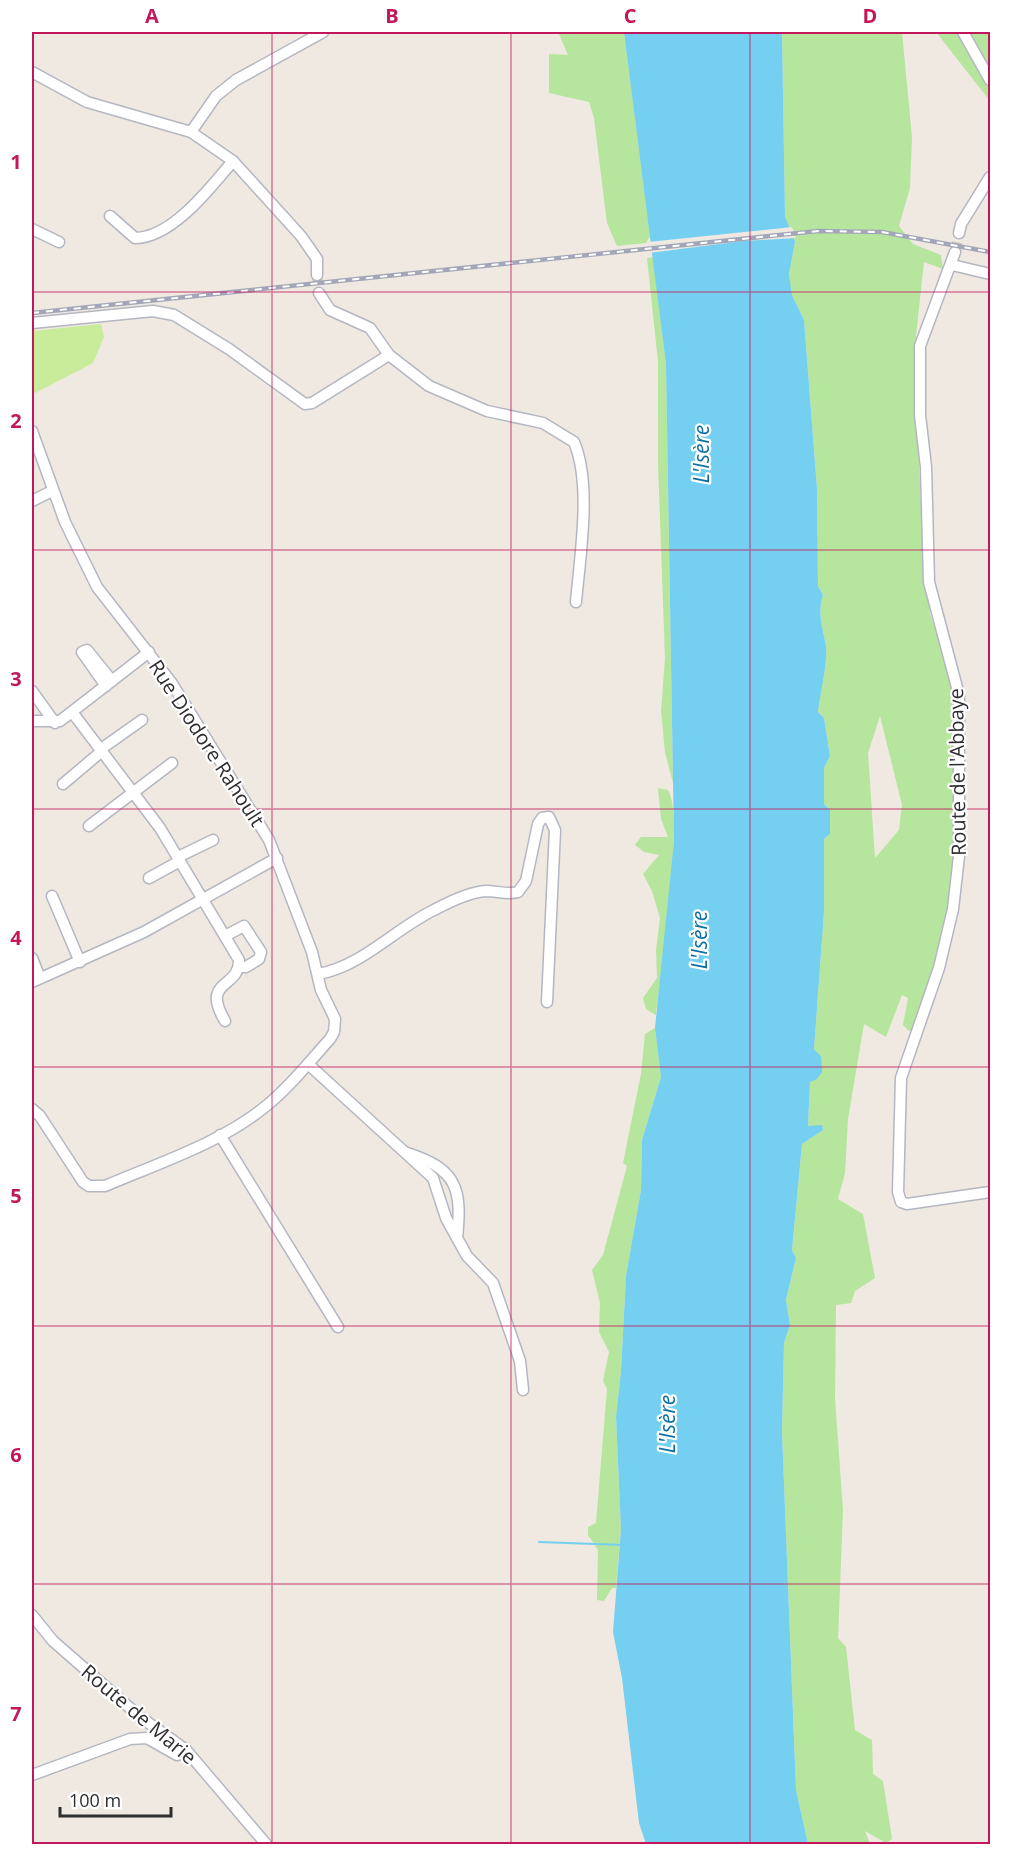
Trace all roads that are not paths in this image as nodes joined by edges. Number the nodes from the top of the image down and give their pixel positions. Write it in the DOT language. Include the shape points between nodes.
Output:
graph roads {
  1 [pos="323,32"];
  2 [pos="963,32"];
  3 [pos="32,72"];
  4 [pos="990,80"];
  5 [pos="191,132"];
  6 [pos="232,161"];
  7 [pos="990,177"];
  8 [pos="110,216"];
  9 [pos="32,229"];
  10 [pos="959,233"];
  11 [pos="59,242"];
  12 [pos="955,252"];
  13 [pos="952,265"];
  14 [pos="990,274"];
  15 [pos="317,275"];
  16 [pos="319,293"];
  17 [pos="32,323"];
  18 [pos="389,354"];
  19 [pos="32,431"];
  20 [pos="52,491"];
  21 [pos="32,501"];
  22 [pos="576,602"];
  23 [pos="149,652"];
  24 [pos="32,691"];
  25 [pos="72,712"];
  26 [pos="142,720"];
  27 [pos="32,721"];
  28 [pos="55,723"];
  29 [pos="102,750"];
  30 [pos="172,763"];
  31 [pos="63,784"];
  32 [pos="134,792"];
  33 [pos="89,826"];
  34 [pos="213,840"];
  35 [pos="277,858"];
  36 [pos="179,859"];
  37 [pos="149,878"];
  38 [pos="52,896"];
  39 [pos="202,899"];
  40 [pos="225,936"];
  41 [pos="32,958"];
  42 [pos="80,962"];
  43 [pos="239,967"];
  44 [pos="318,974"];
  45 [pos="36,980"];
  46 [pos="547,1002"];
  47 [pos="225,1020"];
  48 [pos="308,1064"];
  49 [pos="32,1109"];
  50 [pos="220,1135"];
  51 [pos="402,1151"];
  52 [pos="990,1192"];
  53 [pos="457,1239"];
  54 [pos="339,1327"];
  55 [pos="524,1390"];
  56 [pos="32,1615"];
  57 [pos="186,1750"];
  58 [pos="32,1775"];
  59 [pos="266,1845"];
  1 -- 5 [label="street" via="236,80 216,96"];
  2 -- 4 [label="street"];
  3 -- 5 [label="street" via="86,101"];
  5 -- 6 [label="street"];
  6 -- 8 [label="street" via="178,220 142,238 135,238"];
  6 -- 15 [label="street" via="301,236 317,259"];
  7 -- 10 [label="street"];
  9 -- 11 [label="street"];
  12 -- 13 [label="street, Route de l'Abbaye"];
  13 -- 14 [label="street"];
  13 -- 52 [label="street, Route de l'Abbaye" via="920,346 920,415 926,466 929,582 958,695 959,856 939,968 901,1078 898,1192 901,1202 907,1204"];
  16 -- 18 [label="street" via="330,310 370,328"];
  17 -- 18 [label="street" via="153,311 174,315 305,404"];
  18 -- 22 [label="street" via="419,380 440,391 487,411 543,423 574,442 581,465 582,500"];
  19 -- 20 [label="street, Rue Diodore Rahoult"];
  20 -- 21 [label="street"];
  20 -- 23 [label="street, Rue Diodore Rahoult" via="97,587"];
  23 -- 25 [label="street"];
  23 -- 35 [label="street, Rue Diodore Rahoult" via="204,732"];
  24 -- 28 [label="street"];
  25 -- 28 [label="street"];
  25 -- 29 [label="street"];
  26 -- 29 [label="street"];
  27 -- 28 [label="street"];
  29 -- 31 [label="street"];
  29 -- 32 [label="street"];
  30 -- 32 [label="street"];
  32 -- 33 [label="street"];
  32 -- 36 [label="street"];
  34 -- 36 [label="street"];
  35 -- 39 [label="street"];
  35 -- 44 [label="street, Rue Diodore Rahoult"];
  36 -- 37 [label="street"];
  36 -- 39 [label="street"];
  38 -- 42 [label="street"];
  39 -- 40 [label="street"];
  39 -- 42 [label="street"];
  40 -- 43 [label="street"];
  40 -- 43 [label="street" via="244,926 261,952 246,967"];
  41 -- 45 [label="street"];
  42 -- 45 [label="street"];
  43 -- 47 [label="street" via="217,994 216,1001"];
  44 -- 46 [label="street" via="347,964 441,906 482,891 518,892 526,881 538,824 549,817 555,830"];
  44 -- 48 [label="street, Rue Diodore Rahoult" via="335,1019 334,1032"];
  48 -- 50 [label="street" via="264,1108"];
  48 -- 51 [label="street"];
  49 -- 50 [label="street" via="78,1175 89,1186 96,1187"];
  50 -- 54 [label="street"];
  51 -- 53 [label="street" via="433,1178"];
  51 -- 53 [label="street" via="444,1170 458,1191"];
  53 -- 55 [label="street" via="467,1256 493,1283 520,1361"];
  56 -- 57 [label="street, Route de Marie" via="53,1641 131,1709"];
  57 -- 58 [label="street" via="177,1755 147,1738 130,1740"];
  57 -- 59 [label="street, Route de Marie"];
}
